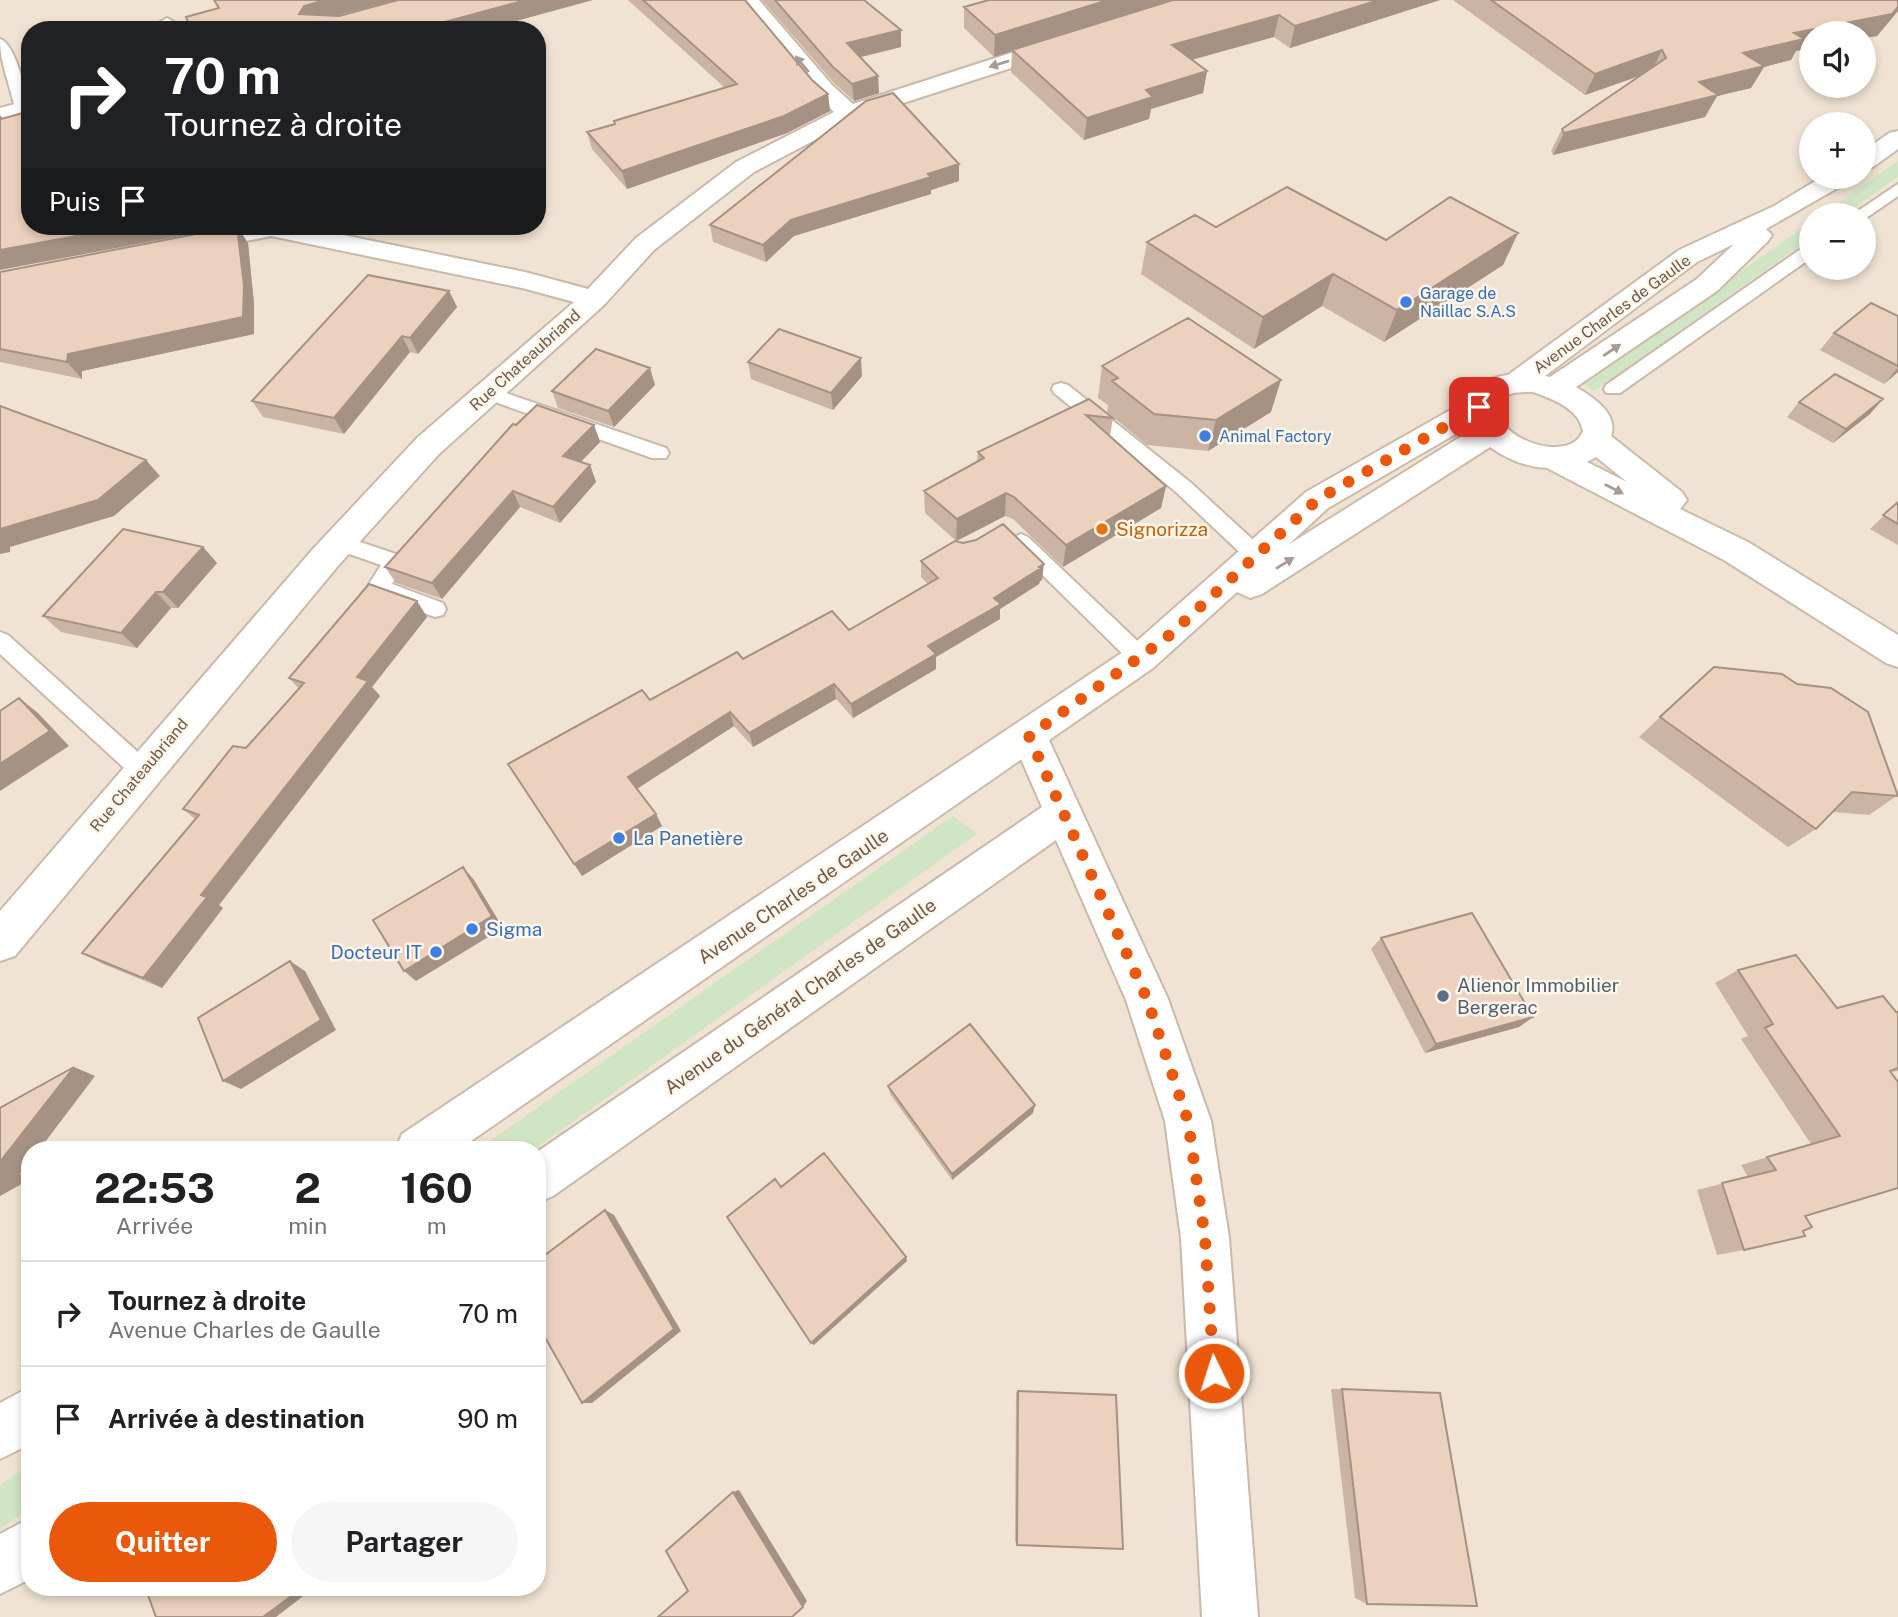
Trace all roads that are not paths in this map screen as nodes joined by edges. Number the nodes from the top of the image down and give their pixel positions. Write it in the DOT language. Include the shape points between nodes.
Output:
graph roads {
  1 [pos="748,0"];
  2 [pos="1081,38"];
  3 [pos="0,43"];
  4 [pos="17,110"];
  5 [pos="849,113"];
  6 [pos="1898,138"];
  7 [pos="1876,154"];
  8 [pos="1898,188"];
  9 [pos="1819,189"];
  10 [pos="1876,204"];
  11 [pos="1783,211"];
  12 [pos="235,235"];
  13 [pos="305,235"];
  14 [pos="163,249"];
  15 [pos="1799,258"];
  16 [pos="594,299"];
  17 [pos="1518,382"];
  18 [pos="1555,388"];
  19 [pos="1614,389"];
  20 [pos="1061,390"];
  21 [pos="488,393"];
  22 [pos="1485,420"];
  23 [pos="1595,440"];
  24 [pos="659,453"];
  25 [pos="1553,458"];
  26 [pos="1004,526"];
  27 [pos="339,543"];
  28 [pos="1736,551"];
  29 [pos="1256,555"];
  30 [pos="435,609"];
  31 [pos="0,641"];
  32 [pos="1153,648"];
  33 [pos="1898,653"];
  34 [pos="1029,736"];
  35 [pos="143,771"];
  36 [pos="1063,813"];
  37 [pos="0,942"];
  38 [pos="431,1141"];
  39 [pos="546,1174"];
  40 [pos="21,1419"];
  41 [pos="0,1433"];
  42 [pos="21,1552"];
  43 [pos="0,1567"];
  44 [pos="1230,1617"];
  5 -- 1 [label="main road, one-way"];
  2 -- 5 [label="main road, Rue Chateaubriand, one-way"];
  3 -- 4 [label="lane" via="18,86"];
  5 -- 16 [label="main road, Rue Chateaubriand" via="745,167 645,244"];
  6 -- 7 [label="main road"];
  8 -- 10 [label="lane"];
  9 -- 11 [label="main road, Avenue Charles de Gaulle"];
  11 -- 17 [label="main road, Avenue Charles de Gaulle" via="1688,256"];
  18 -- 11 [label="main road, Avenue Charles de Gaulle, one-way" via="1707,285"];
  12 -- 14 [label="main road"];
  13 -- 16 [label="main road" via="525,280"];
  15 -- 19 [label="lane"];
  16 -- 21 [label="main road, Rue Chateaubriand"];
  17 -- 18 [label="main road"];
  17 -- 22 [label="main road" via="1492,390 1483,398"];
  18 -- 23 [label="main road" via="1578,401 1593,417"];
  20 -- 29 [label="lane" via="1183,487"];
  21 -- 24 [label="lane"];
  21 -- 27 [label="main road, Rue Chateaubriand" via="428,446"];
  22 -- 25 [label="main road" via="1518,451"];
  22 -- 29 [label="main road, Avenue Charles de Gaulle" via="1317,500"];
  32 -- 22 [label="main road, Avenue Charles de Gaulle, one-way"];
  23 -- 25 [label="main road" via="1579,453"];
  23 -- 28 [label="main road"];
  25 -- 28 [label="main road, one-way"];
  26 -- 32 [label="lane"];
  27 -- 30 [label="lane" via="395,562 378,587"];
  27 -- 35 [label="main road, Rue Chateaubriand"];
  28 -- 33 [label="main road"];
  29 -- 32 [label="main road, Avenue Charles de Gaulle"];
  31 -- 35 [label="lane"];
  32 -- 34 [label="main road, Avenue Charles de Gaulle"];
  34 -- 36 [label="main road"];
  34 -- 38 [label="main road, Avenue Charles de Gaulle"];
  35 -- 37 [label="main road, Rue Chateaubriand"];
  36 -- 39 [label="main road, Avenue du Général Charles de Gaulle"];
  36 -- 44 [label="main road" via="1147,999 1188,1121 1205,1238"];
  40 -- 41 [label="main road"];
  42 -- 43 [label="main road"];
}
